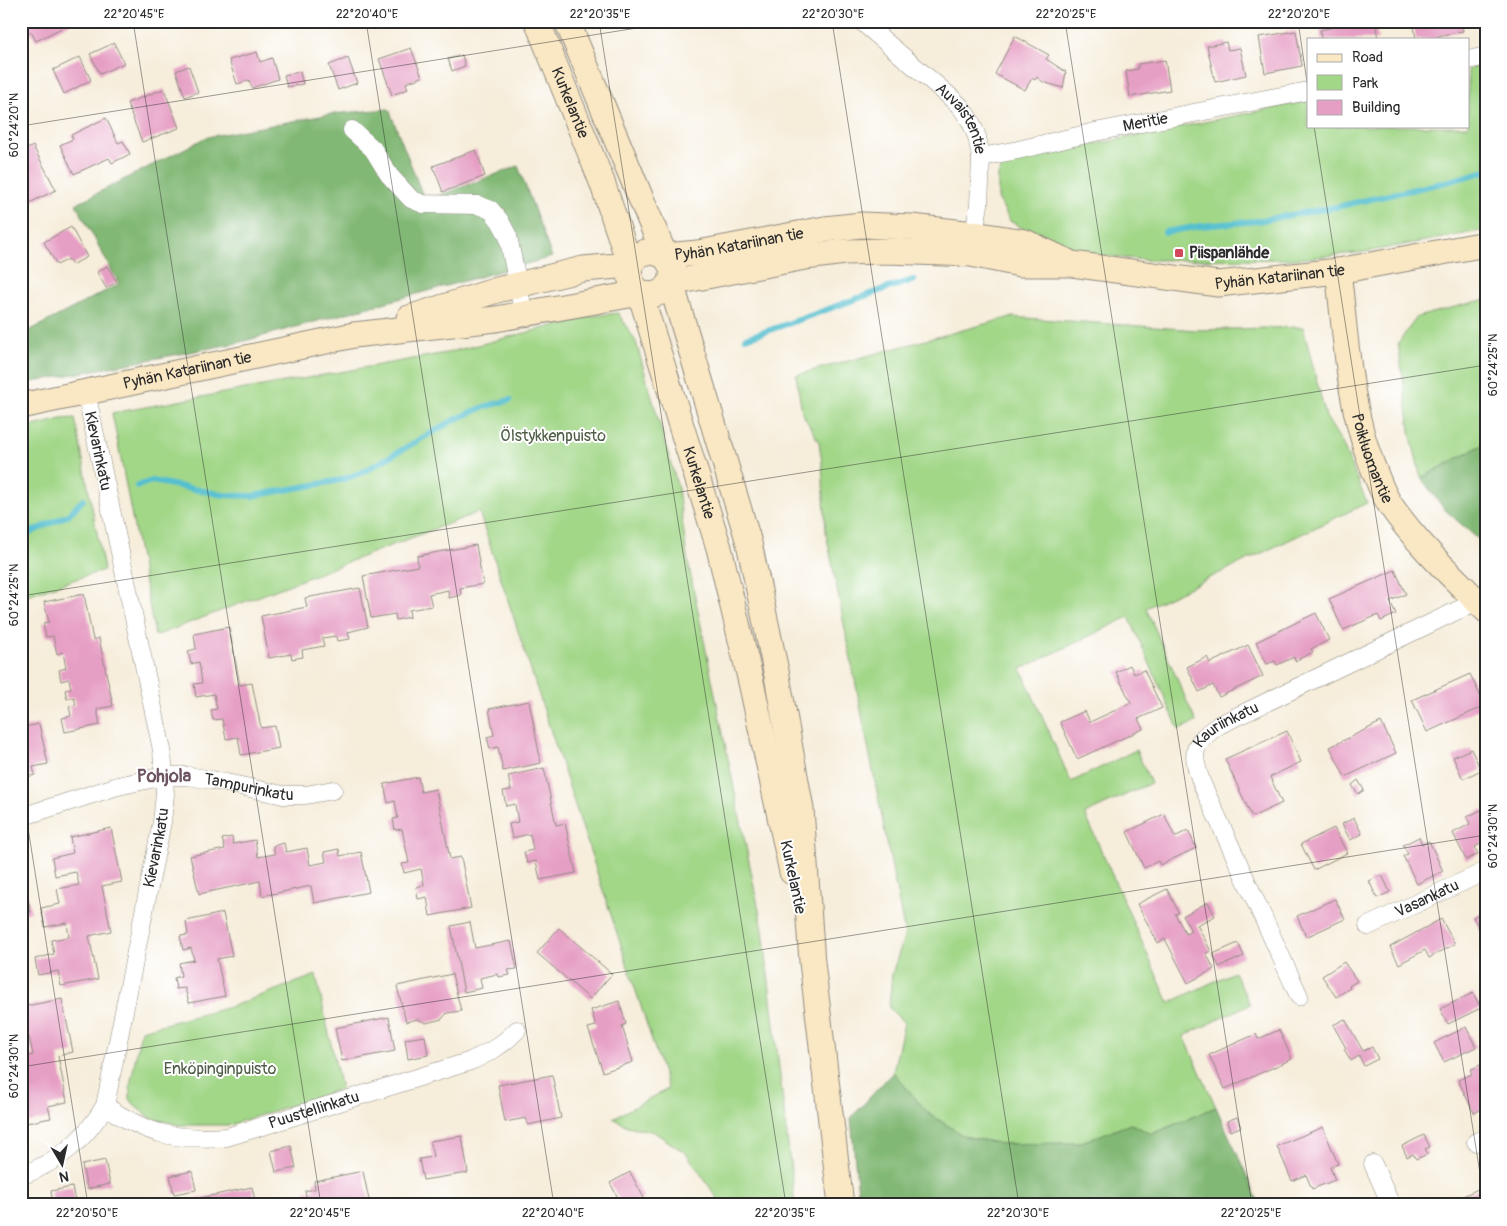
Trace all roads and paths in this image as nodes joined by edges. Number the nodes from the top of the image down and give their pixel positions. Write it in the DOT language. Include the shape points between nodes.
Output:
graph roads {
  1 [pos="537,21"];
  2 [pos="567,21"];
  3 [pos="861,21"];
  4 [pos="1486,56"];
  5 [pos="1470,60"];
  6 [pos="1307,91"];
  7 [pos="352,130"];
  8 [pos="981,157"];
  9 [pos="972,244"];
  10 [pos="1486,244"];
  11 [pos="665,256"];
  12 [pos="630,265"];
  13 [pos="1338,271"];
  14 [pos="671,283"];
  15 [pos="518,285"];
  16 [pos="640,293"];
  17 [pos="524,315"];
  18 [pos="354,335"];
  19 [pos="86,392"];
  20 [pos="21,406"];
  21 [pos="1481,605"];
  22 [pos="164,776"];
  23 [pos="333,790"];
  24 [pos="21,817"];
  25 [pos="1486,871"];
  26 [pos="1368,926"];
  27 [pos="812,962"];
  28 [pos="1299,996"];
  29 [pos="516,1030"];
  30 [pos="106,1106"];
  31 [pos="1374,1164"];
  32 [pos="21,1176"];
  33 [pos="841,1205"];
  34 [pos="1390,1205"];
  1 -- 12 [label="street, Kurkelantie" via="602,182"];
  2 -- 11 [label="street, Kurkelantie"];
  3 -- 8 [label="street, Auvaistentie" via="961,107 971,122"];
  4 -- 5 [label="street"];
  6 -- 8 [label="street, Meritie"];
  7 -- 15 [label="street" via="373,149 388,175 410,200 423,204 478,205 490,210 508,236"];
  8 -- 9 [label="street, Auvaistentie" via="979,205"];
  9 -- 11 [label="street, Pyhän Katariinan tie" via="912,226 862,225"];
  9 -- 13 [label="street, Pyhän Katariinan tie" via="1025,242 1072,264 1218,284"];
  9 -- 14 [label="street, Pyhän Katariinan tie" via="916,252 845,252 805,257"];
  10 -- 13 [label="street, Pyhän Katariinan tie"];
  11 -- 12 [label="street, Pyhän Katariinan tie" via="645,252"];
  11 -- 14 [label="street, Kurkelantie" via="672,269"];
  12 -- 15 [label="street, Pyhän Katariinan tie" via="583,269"];
  12 -- 16 [label="street, Kurkelantie" via="628,273 632,285"];
  13 -- 21 [label="street, Poikluomantie" via="1356,416 1375,474 1388,501 1406,526"];
  14 -- 16 [label="street, Pyhän Katariinan tie" via="657,295"];
  14 -- 27 [label="street, Kurkelantie" via="749,543 767,628 800,809"];
  15 -- 17 [label="street"];
  15 -- 18 [label="street, Pyhän Katariinan tie"];
  16 -- 17 [label="street, Pyhän Katariinan tie"];
  16 -- 27 [label="street, Kurkelantie" via="719,548"];
  17 -- 18 [label="street, Pyhän Katariinan tie"];
  18 -- 19 [label="street, Pyhän Katariinan tie"];
  19 -- 20 [label="street, Pyhän Katariinan tie"];
  19 -- 22 [label="street, Kievarinkatu" via="162,750"];
  21 -- 28 [label="street, Kauriinkatu" via="1219,724 1204,735 1195,750 1196,768 1202,784"];
  22 -- 23 [label="street, Tampurinkatu" via="188,776 283,795"];
  22 -- 24 [label="street, Tampurinkatu" via="118,786"];
  22 -- 30 [label="street, Kievarinkatu" via="162,822"];
  25 -- 26 [label="street, Vasankatu"];
  27 -- 33 [label="street, Kurkelantie"];
  29 -- 30 [label="street, Puustellinkatu" via="505,1043 468,1062 227,1137 176,1137 148,1130"];
  30 -- 32 [label="street, Kievarinkatu" via="75,1145 56,1159"];
  31 -- 34 [label="street"];
}
